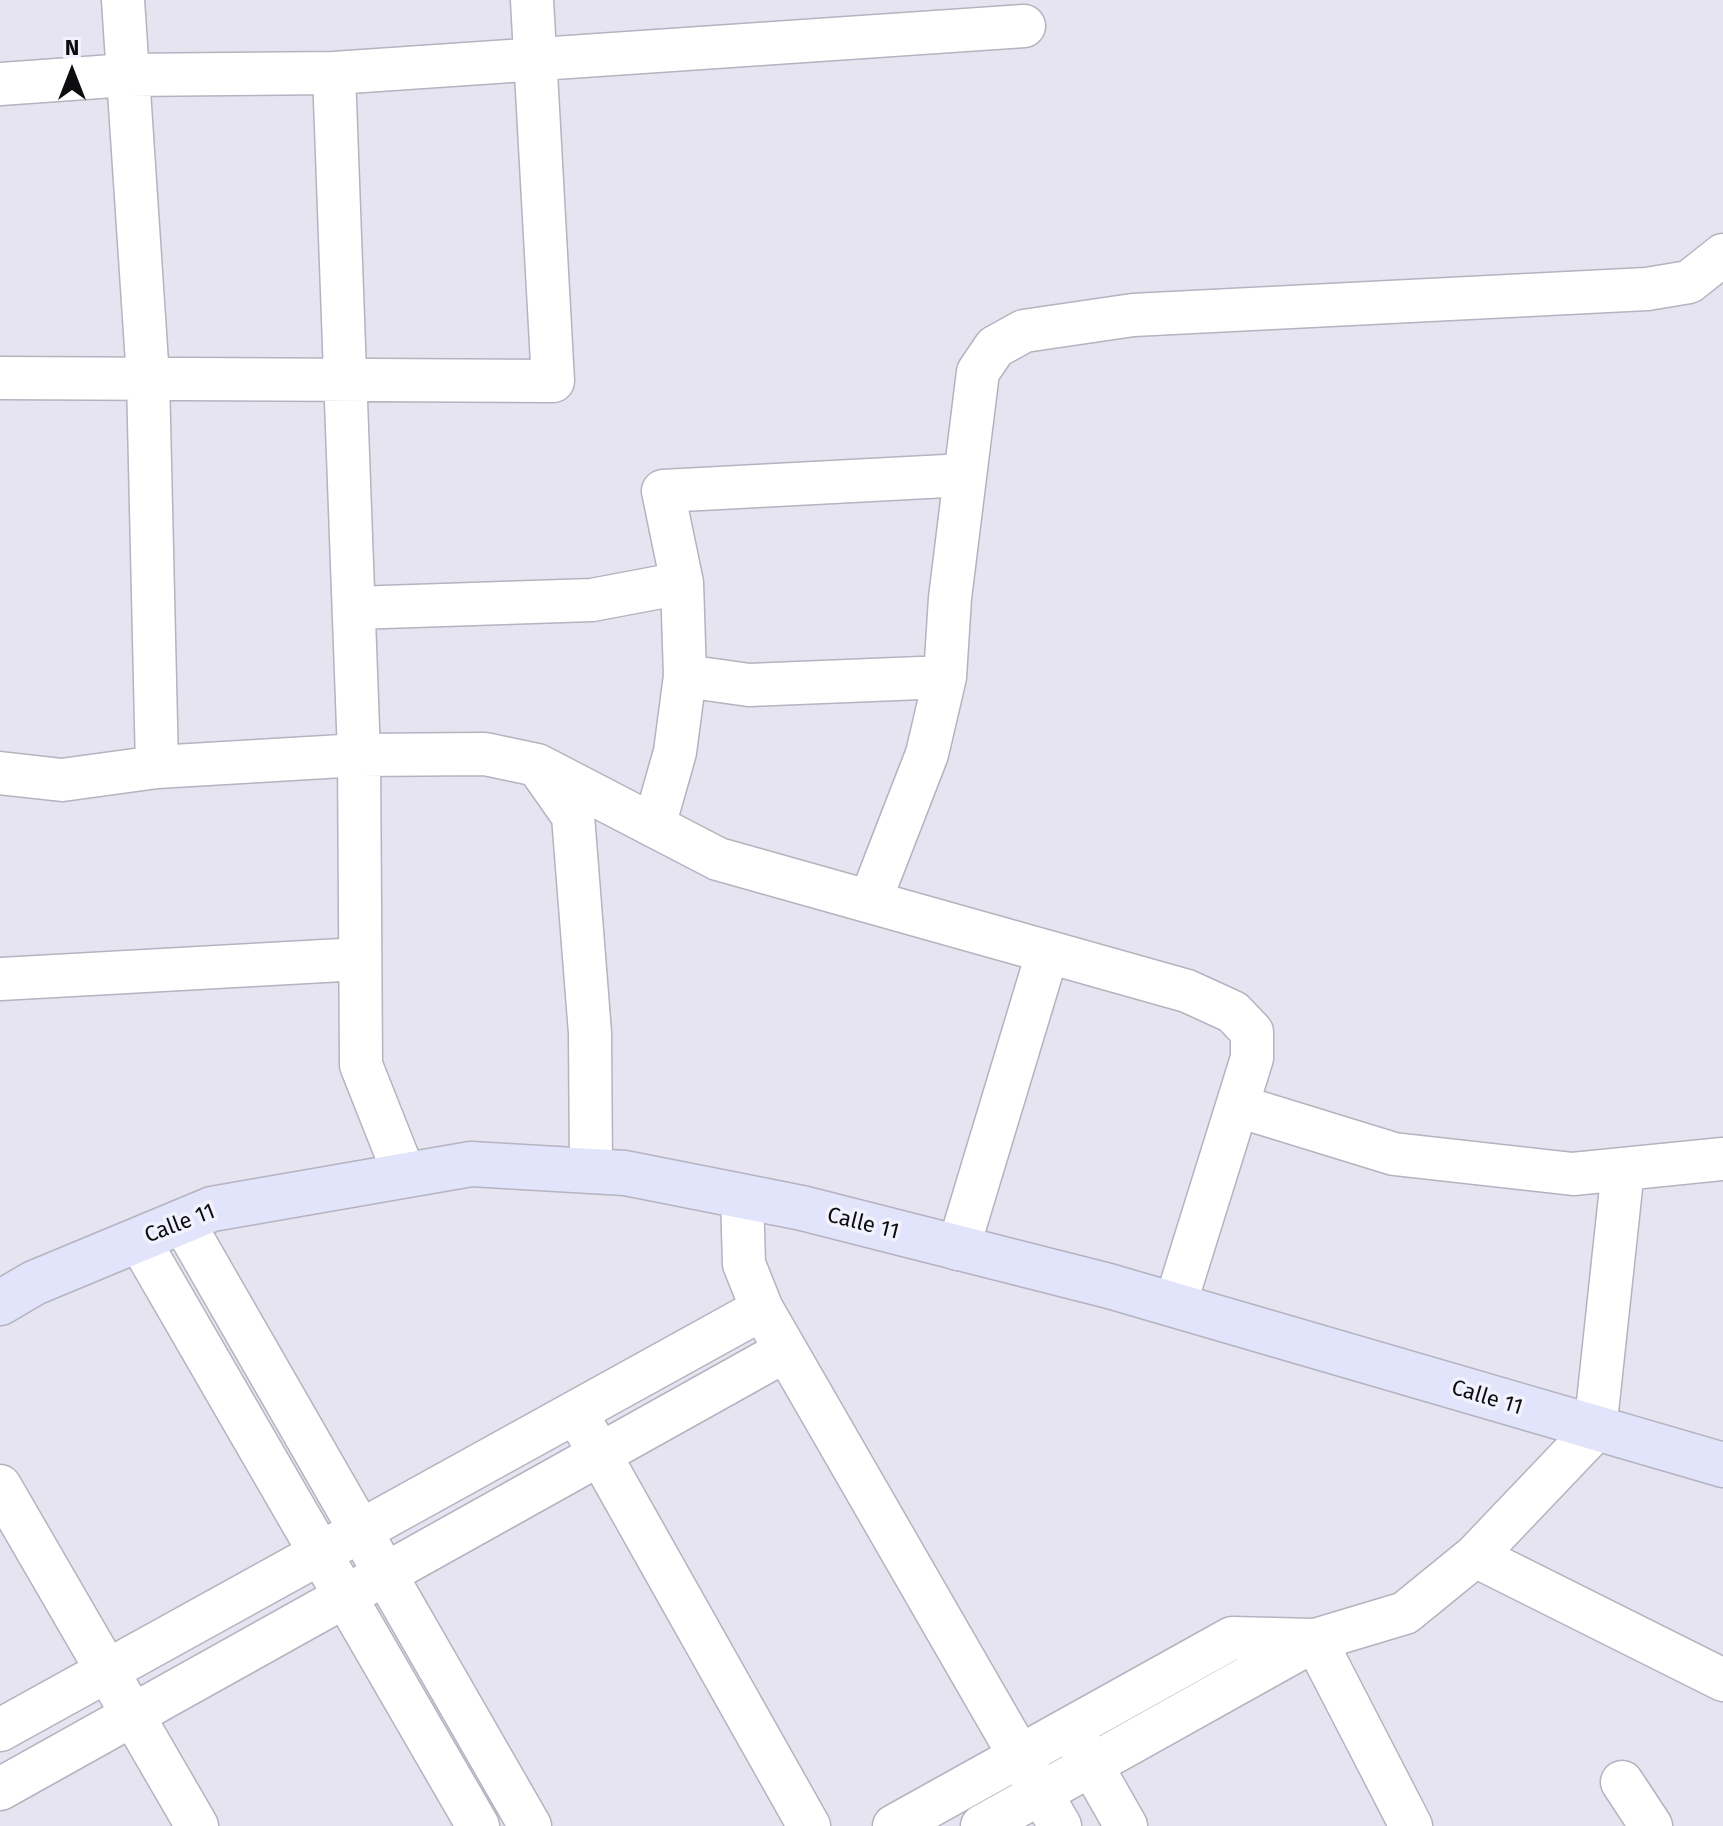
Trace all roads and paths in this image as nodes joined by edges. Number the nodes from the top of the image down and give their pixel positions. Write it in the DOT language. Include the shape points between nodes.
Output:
graph roads {
  1 [pos="123,0"];
  2 [pos="532,0"];
  3 [pos="1024,26"];
  4 [pos="536,61"];
  5 [pos="334,73"];
  6 [pos="127,75"];
  7 [pos="0,84"];
  8 [pos="1723,255"];
  9 [pos="0,378"];
  10 [pos="148,378"];
  11 [pos="346,379"];
  12 [pos="965,475"];
  13 [pos="682,583"];
  14 [pos="354,608"];
  15 [pos="685,676"];
  16 [pos="945,677"];
  17 [pos="359,755"];
  18 [pos="537,765"];
  19 [pos="157,767"];
  20 [pos="0,773"];
  21 [pos="654,826"];
  22 [pos="870,901"];
  23 [pos="1047,954"];
  24 [pos="360,959"];
  25 [pos="0,979"];
  26 [pos="1238,1106"];
  27 [pos="1723,1159"];
  28 [pos="1623,1169"];
  29 [pos="591,1171"];
  30 [pos="405,1176"];
  31 [pos="742,1196"];
  32 [pos="183,1222"];
  33 [pos="139,1240"];
  34 [pos="958,1249"];
  35 [pos="0,1303"];
  36 [pos="1175,1305"];
  37 [pos="762,1309"];
  38 [pos="785,1351"];
  39 [pos="576,1412"];
  40 [pos="1595,1430"];
  41 [pos="600,1455"];
  42 [pos="1723,1465"];
  43 [pos="0,1486"];
  44 [pos="361,1530"];
  45 [pos="320,1553"];
  46 [pos="1475,1556"];
  47 [pos="386,1574"];
  48 [pos="345,1597"];
  49 [pos="1315,1640"];
  50 [pos="107,1670"];
  51 [pos="1723,1680"];
  52 [pos="133,1715"];
  53 [pos="0,1730"];
  54 [pos="1080,1746"];
  55 [pos="1019,1757"];
  56 [pos="1622,1782"];
  57 [pos="0,1789"];
  58 [pos="1050,1809"];
  59 [pos="197,1826"];
  60 [pos="478,1826"];
  61 [pos="530,1826"];
  62 [pos="809,1826"];
  63 [pos="894,1826"];
  64 [pos="982,1826"];
  65 [pos="1126,1826"];
  66 [pos="1411,1826"];
  67 [pos="1651,1826"];
  1 -- 6 [label="street"];
  2 -- 4 [label="street"];
  3 -- 4 [label="street"];
  4 -- 5 [label="street"];
  4 -- 11 [label="street" via="553,381"];
  5 -- 6 [label="street"];
  5 -- 11 [label="street"];
  6 -- 7 [label="street"];
  6 -- 10 [label="street"];
  8 -- 12 [label="street" via="1689,282 1647,289 1133,315 1024,331 995,347 978,372"];
  9 -- 10 [label="street"];
  10 -- 11 [label="street"];
  10 -- 19 [label="street"];
  11 -- 14 [label="street"];
  12 -- 13 [label="street" via="663,491"];
  12 -- 16 [label="street"];
  13 -- 14 [label="street" via="592,600"];
  13 -- 15 [label="street"];
  14 -- 17 [label="street"];
  15 -- 16 [label="street" via="749,685"];
  15 -- 21 [label="street" via="675,752"];
  16 -- 22 [label="street" via="927,754"];
  17 -- 18 [label="street" via="485,754"];
  17 -- 19 [label="street"];
  17 -- 24 [label="street"];
  18 -- 21 [label="street"];
  18 -- 29 [label="street" via="573,816 590,1033"];
  19 -- 20 [label="street" via="62,780"];
  21 -- 22 [label="street" via="718,859"];
  22 -- 23 [label="street"];
  23 -- 26 [label="street" via="1187,991 1233,1012 1252,1032 1252,1058"];
  23 -- 34 [label="street"];
  24 -- 25 [label="street"];
  24 -- 30 [label="street" via="361,1065"];
  26 -- 28 [label="street" via="1394,1154 1573,1174"];
  26 -- 36 [label="street"];
  27 -- 28 [label="street"];
  28 -- 40 [label="street"];
  29 -- 30 [label="street, Calle 11" via="471,1164"];
  29 -- 31 [label="street, Calle 11"];
  30 -- 32 [label="street, Calle 11" via="212,1209"];
  31 -- 34 [label="street, Calle 11"];
  31 -- 37 [label="street" via="744,1264"];
  32 -- 33 [label="street, Calle 11"];
  32 -- 44 [label="street"];
  33 -- 35 [label="street, Calle 11" via="34,1283"];
  33 -- 45 [label="street"];
  34 -- 36 [label="street, Calle 11"];
  36 -- 40 [label="street, Calle 11"];
  37 -- 38 [label="street"];
  37 -- 39 [label="street"];
  38 -- 41 [label="street"];
  38 -- 55 [label="street"];
  39 -- 41 [label="street"];
  39 -- 44 [label="street"];
  40 -- 42 [label="street, Calle 11"];
  40 -- 46 [label="street"];
  41 -- 47 [label="street"];
  41 -- 62 [label="street"];
  43 -- 50 [label="street"];
  44 -- 45 [label="street"];
  44 -- 47 [label="street"];
  45 -- 48 [label="street"];
  45 -- 50 [label="street"];
  46 -- 49 [label="street" via="1405,1613"];
  46 -- 51 [label="street"];
  47 -- 48 [label="street"];
  47 -- 61 [label="street"];
  48 -- 52 [label="street"];
  48 -- 60 [label="street"];
  49 -- 54 [label="street" via="1232,1638"];
  49 -- 66 [label="street"];
  50 -- 52 [label="street"];
  50 -- 53 [label="street"];
  52 -- 57 [label="street"];
  52 -- 59 [label="street"];
  54 -- 55 [label="street"];
  54 -- 58 [label="street"];
  54 -- 65 [label="street"];
  55 -- 58 [label="street"];
  55 -- 63 [label="street"];
  56 -- 67 [label="street"];
  58 -- 64 [label="street"];
}
